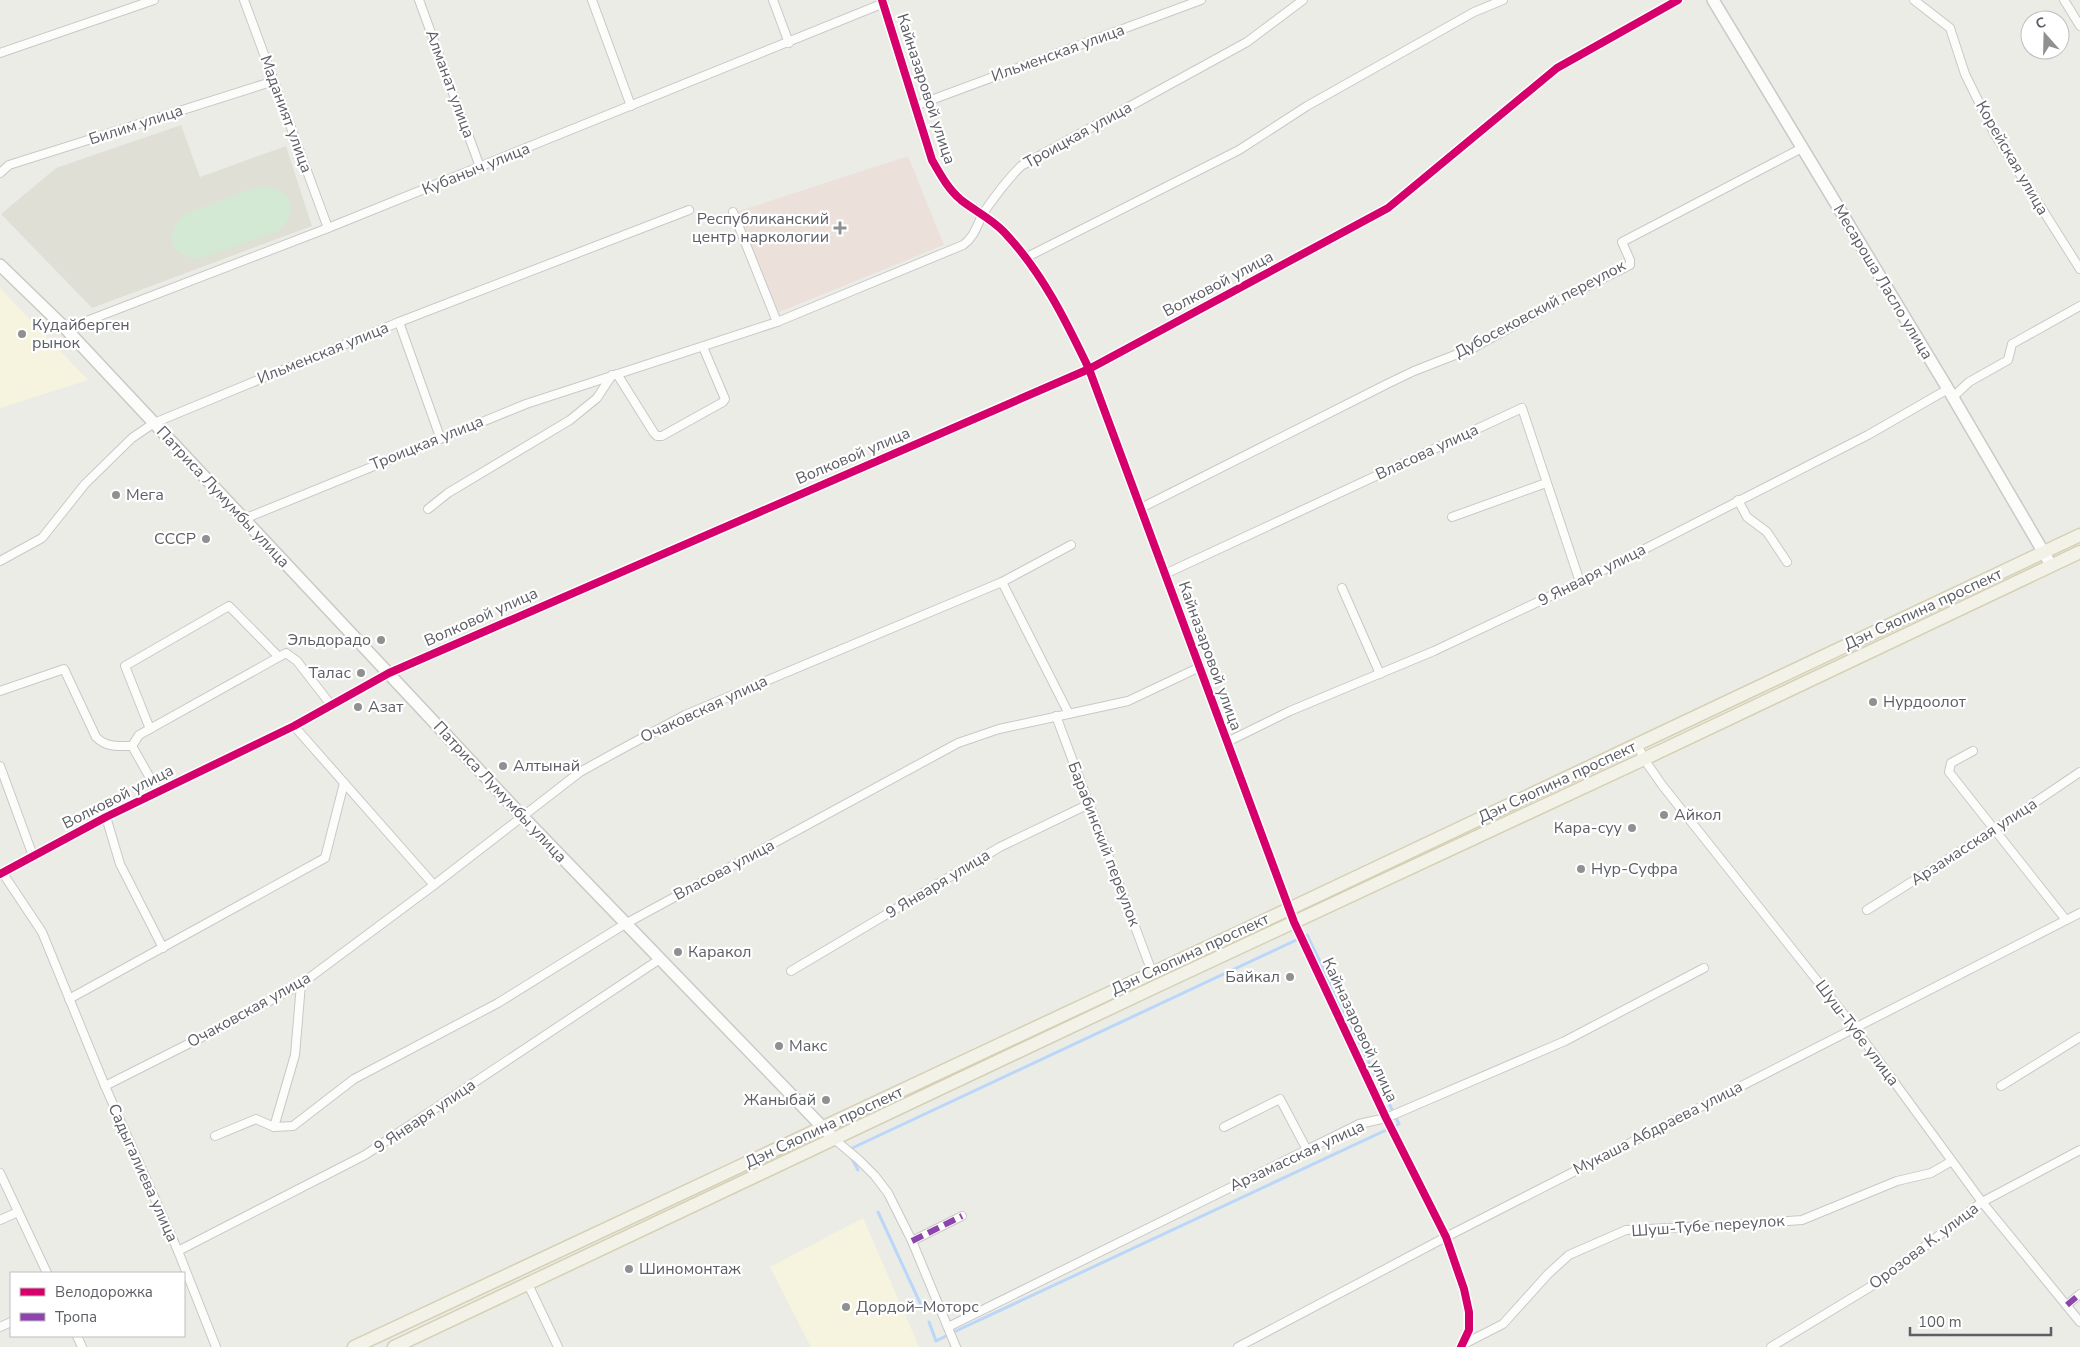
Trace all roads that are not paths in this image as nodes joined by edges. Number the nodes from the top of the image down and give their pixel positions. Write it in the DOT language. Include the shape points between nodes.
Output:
graph roads {
  1 [pos="154,0"];
  2 [pos="244,0"];
  3 [pos="419,0"];
  4 [pos="592,0"];
  5 [pos="773,0"];
  6 [pos="1201,0"];
  7 [pos="1303,0"];
  8 [pos="1504,0"];
  9 [pos="1678,0"];
  10 [pos="1713,0"];
  11 [pos="1914,0"];
  12 [pos="2064,0"];
  13 [pos="883,2"];
  14 [pos="2080,26"];
  15 [pos="789,43"];
  16 [pos="0,53"];
  17 [pos="274,81"];
  18 [pos="631,106"];
  19 [pos="915,106"];
  20 [pos="1802,148"];
  21 [pos="480,167"];
  22 [pos="0,173"];
  23 [pos="689,210"];
  24 [pos="733,212"];
  25 [pos="982,215"];
  26 [pos="328,228"];
  27 [pos="1025,258"];
  28 [pos="0,265"];
  29 [pos="2080,269"];
  30 [pos="2080,306"];
  31 [pos="399,322"];
  32 [pos="777,322"];
  33 [pos="66,329"];
  34 [pos="703,347"];
  35 [pos="1089,369"];
  36 [pos="614,375"];
  37 [pos="1950,393"];
  38 [pos="154,423"];
  39 [pos="440,437"];
  40 [pos="1546,483"];
  41 [pos="1738,500"];
  42 [pos="1141,508"];
  43 [pos="428,509"];
  44 [pos="1452,517"];
  45 [pos="244,519"];
  46 [pos="2080,535"];
  47 [pos="1071,545"];
  48 [pos="2043,552"];
  49 [pos="2080,552"];
  50 [pos="0,560"];
  51 [pos="1787,562"];
  52 [pos="2051,566"];
  53 [pos="1165,574"];
  54 [pos="1002,582"];
  55 [pos="1580,582"];
  56 [pos="1342,588"];
  57 [pos="278,657"];
  58 [pos="1200,667"];
  59 [pos="389,673"];
  60 [pos="1380,674"];
  61 [pos="0,692"];
  62 [pos="331,705"];
  63 [pos="1068,714"];
  64 [pos="1056,716"];
  65 [pos="294,726"];
  66 [pos="150,729"];
  67 [pos="1227,742"];
  68 [pos="1637,744"];
  69 [pos="132,746"];
  70 [pos="1973,751"];
  71 [pos="1644,759"];
  72 [pos="0,766"];
  73 [pos="2080,772"];
  74 [pos="344,782"];
  75 [pos="158,792"];
  76 [pos="1089,804"];
  77 [pos="522,816"];
  78 [pos="106,817"];
  79 [pos="1994,830"];
  80 [pos="33,856"];
  81 [pos="1,873"];
  82 [pos="434,885"];
  83 [pos="1289,909"];
  84 [pos="1867,910"];
  85 [pos="2080,913"];
  86 [pos="2066,920"];
  87 [pos="1294,922"];
  88 [pos="625,924"];
  89 [pos="163,948"];
  90 [pos="660,959"];
  91 [pos="1704,968"];
  92 [pos="791,971"];
  93 [pos="1152,972"];
  94 [pos="301,984"];
  95 [pos="69,999"];
  96 [pos="1045,1022"];
  97 [pos="1854,1027"];
  98 [pos="1052,1036"];
  99 [pos="2080,1037"];
  100 [pos="105,1086"];
  101 [pos="2002,1086"];
  102 [pos="1386,1118"];
  103 [pos="274,1127"];
  104 [pos="1224,1127"];
  105 [pos="822,1128"];
  106 [pos="215,1136"];
  107 [pos="834,1139"];
  108 [pos="1307,1150"];
  109 [pos="2080,1150"];
  110 [pos="1952,1161"];
  111 [pos="0,1173"];
  112 [pos="1982,1202"];
  113 [pos="18,1212"];
  114 [pos="962,1216"];
  115 [pos="0,1220"];
  116 [pos="1446,1237"];
  117 [pos="912,1241"];
  118 [pos="178,1251"];
  119 [pos="47,1272"];
  120 [pos="528,1284"];
  121 [pos="2080,1294"];
  122 [pos="2067,1305"];
  123 [pos="2080,1322"];
  124 [pos="948,1327"];
  125 [pos="1461,1346"];
  126 [pos="216,1347"];
  127 [pos="354,1347"];
  128 [pos="394,1347"];
  129 [pos="558,1347"];
  130 [pos="956,1347"];
  131 [pos="1238,1347"];
  132 [pos="1771,1347"];
  1 -- 16 [label="street"];
  2 -- 17 [label="street, Маданият улица"];
  3 -- 21 [label="street, Алманат улица"];
  4 -- 18 [label="street"];
  5 -- 15 [label="street"];
  6 -- 19 [label="street, Ильменская улица"];
  7 -- 25 [label="street, Троицкая улица" via="1247,42 1021,166"];
  8 -- 27 [label="street" via="1474,12 1306,106 1238,150"];
  9 -- 35 [label="street, Волковой улица" via="1557,68 1388,208"];
  10 -- 20 [label="street, Месароша Ласло улица"];
  11 -- 29 [label="street, Корейская улица" via="1950,28 1965,74 1994,134"];
  12 -- 14 [label="street"];
  13 -- 15 [label="street, Кубаныч улица"];
  13 -- 19 [label="street, Кайназаровой улица"];
  15 -- 18 [label="street, Кубаныч улица"];
  17 -- 22 [label="street, Билим улица" via="9,165"];
  17 -- 26 [label="street, Маданият улица"];
  18 -- 21 [label="street, Кубаныч улица"];
  19 -- 25 [label="street, Кайназаровой улица" via="932,160 943,181"];
  20 -- 37 [label="street, Месароша Ласло улица"];
  20 -- 42 [label="street, Дубосековский переулок" via="1622,242 1630,265 1473,348 1387,384"];
  21 -- 26 [label="street, Кубаныч улица"];
  23 -- 31 [label="street, Ильменская улица"];
  24 -- 32 [label="street"];
  25 -- 27 [label="street, Кайназаровой улица" via="1003,232"];
  25 -- 32 [label="street, Троицкая улица" via="971,238 963,245"];
  26 -- 33 [label="street, Кубаныч улица"];
  27 -- 35 [label="street, Кайназаровой улица" via="1062,311"];
  28 -- 33 [label="street, Патриса Лумумбы улица"];
  30 -- 37 [label="street" via="2012,344 2008,360"];
  31 -- 38 [label="street, Ильменская улица"];
  31 -- 39 [label="street"];
  32 -- 34 [label="street, Троицкая улица"];
  33 -- 38 [label="street, Патриса Лумумбы улица"];
  34 -- 36 [label="street, Троицкая улица"];
  34 -- 36 [label="street" via="725,399 662,436 654,433"];
  35 -- 42 [label="street, Кайназаровой улица"];
  35 -- 59 [label="street, Волковой улица"];
  36 -- 39 [label="street, Троицкая улица"];
  36 -- 43 [label="street" via="597,398 570,420 448,493"];
  37 -- 41 [label="street, 9 Января улица"];
  37 -- 48 [label="street, Месароша Ласло улица"];
  38 -- 45 [label="street, Патриса Лумумбы улица"];
  38 -- 50 [label="street, Ильменская улица" via="132,438 86,484 42,538"];
  39 -- 45 [label="street, Троицкая улица"];
  40 -- 44 [label="street"];
  40 -- 53 [label="street, Власова улица" via="1522,408"];
  40 -- 55 [label="street, Власова улица"];
  41 -- 51 [label="street" via="1747,517 1768,532"];
  41 -- 55 [label="street, 9 Января улица"];
  42 -- 53 [label="street, Кайназаровой улица"];
  45 -- 59 [label="street, Патриса Лумумбы улица"];
  46 -- 48 [label="main road, Дэн Сяопина проспект"];
  47 -- 54 [label="street, Очаковская улица"];
  48 -- 52 [label="street, Месароша Ласло улица"];
  48 -- 68 [label="main road, Дэн Сяопина проспект"];
  49 -- 52 [label="main road, Дэн Сяопина проспект"];
  52 -- 71 [label="main road, Дэн Сяопина проспект"];
  53 -- 58 [label="street, Кайназаровой улица"];
  54 -- 63 [label="street"];
  54 -- 77 [label="street, Очаковская улица" via="684,715 580,772"];
  55 -- 60 [label="street, 9 Января улица"];
  56 -- 60 [label="street"];
  57 -- 62 [label="street" via="286,653 297,661"];
  57 -- 66 [label="street"];
  57 -- 66 [label="street" via="229,606 125,666"];
  58 -- 63 [label="street, Власова улица" via="1128,701"];
  58 -- 67 [label="street, Кайназаровой улица"];
  59 -- 62 [label="street, Волковой улица"];
  59 -- 77 [label="street, Патриса Лумумбы улица"];
  60 -- 67 [label="street, 9 Января улица" via="1290,711"];
  61 -- 69 [label="street" via="64,669 96,737 111,746"];
  62 -- 65 [label="street, Волковой улица"];
  63 -- 64 [label="street, Власова улица"];
  64 -- 76 [label="street, Барабинский переулок"];
  64 -- 88 [label="street, Власова улица" via="999,729 958,743"];
  65 -- 74 [label="street"];
  65 -- 75 [label="street, Волковой улица"];
  66 -- 69 [label="street" via="139,735"];
  67 -- 83 [label="street, Кайназаровой улица"];
  68 -- 71 [label="street, Шуш-Тубе улица"];
  68 -- 83 [label="main road, Дэн Сяопина проспект"];
  69 -- 75 [label="street"];
  70 -- 79 [label="street" via="1952,763 1949,772"];
  71 -- 87 [label="main road, Дэн Сяопина проспект"];
  71 -- 97 [label="street, Шуш-Тубе улица"];
  72 -- 80 [label="street"];
  73 -- 79 [label="street, Арзамасская улица"];
  74 -- 82 [label="street"];
  74 -- 89 [label="street" via="325,858"];
  75 -- 78 [label="street, Волковой улица"];
  76 -- 92 [label="street, 9 Января улица" via="1000,847"];
  76 -- 93 [label="street, Барабинский переулок"];
  77 -- 82 [label="street, Очаковская улица"];
  77 -- 88 [label="street, Патриса Лумумбы улица"];
  78 -- 80 [label="street, Волковой улица"];
  78 -- 89 [label="street" via="120,864"];
  79 -- 84 [label="street, Арзамасская улица"];
  79 -- 86 [label="street"];
  80 -- 81 [label="street, Волковой улица"];
  81 -- 95 [label="street, Садыгалиева улица" via="42,932"];
  82 -- 94 [label="street, Очаковская улица"];
  83 -- 87 [label="street, Кайназаровой улица"];
  83 -- 93 [label="main road, Дэн Сяопина проспект"];
  85 -- 86 [label="street, Мукаша Абдраева улица"];
  86 -- 97 [label="street, Мукаша Абдраева улица"];
  87 -- 98 [label="main road, Дэн Сяопина проспект"];
  87 -- 102 [label="street, Кайназаровой улица"];
  88 -- 90 [label="street, Патриса Лумумбы улица"];
  88 -- 103 [label="street, Власова улица" via="498,1003 354,1079 293,1126"];
  89 -- 95 [label="street"];
  90 -- 105 [label="street, Патриса Лумумбы улица"];
  90 -- 118 [label="street, 9 Января улица" via="366,1155"];
  91 -- 102 [label="street, Арзамасская улица" via="1565,1040"];
  93 -- 96 [label="main road, Дэн Сяопина проспект"];
  94 -- 100 [label="street, Очаковская улица"];
  94 -- 103 [label="street" via="295,1055"];
  95 -- 100 [label="street, Садыгалиева улица"];
  96 -- 98 [label="main road"];
  96 -- 105 [label="main road, Дэн Сяопина проспект"];
  97 -- 110 [label="street, Шуш-Тубе улица"];
  97 -- 116 [label="street, Мукаша Абдраева улица"];
  98 -- 107 [label="main road, Дэн Сяопина проспект"];
  99 -- 101 [label="street"];
  100 -- 118 [label="street, Садыгалиева улица"];
  102 -- 108 [label="street, Арзамасская улица" via="1359,1124"];
  102 -- 116 [label="street, Кайназаровой улица"];
  103 -- 106 [label="street, Власова улица" via="256,1119"];
  104 -- 108 [label="street" via="1280,1098"];
  105 -- 107 [label="street, Патриса Лумумбы улица"];
  105 -- 127 [label="main road, Дэн Сяопина проспект"];
  107 -- 117 [label="street, Патриса Лумумбы улица" via="875,1176 888,1193"];
  107 -- 120 [label="main road, Дэн Сяопина проспект"];
  108 -- 124 [label="street, Арзамасская улица"];
  109 -- 112 [label="street, Орозова К. улица"];
  110 -- 112 [label="street, Шуш-Тубе улица"];
  110 -- 125 [label="street, Шуш-Тубе переулок" via="1931,1173 1897,1181 1802,1220 1626,1230 1569,1254 1503,1324"];
  111 -- 113 [label="street"];
  112 -- 122 [label="street, Шуш-Тубе улица"];
  112 -- 132 [label="street, Орозова К. улица" via="1880,1281"];
  113 -- 115 [label="street"];
  113 -- 119 [label="street"];
  114 -- 117 [label="street"];
  116 -- 125 [label="street, Кайназаровой улица" via="1469,1312 1469,1330"];
  116 -- 131 [label="street, Мукаша Абдраева улица"];
  117 -- 124 [label="street, Патриса Лумумбы улица"];
  118 -- 126 [label="street, Садыгалиева улица"];
  120 -- 128 [label="main road, Дэн Сяопина проспект"];
  120 -- 129 [label="street"];
  121 -- 122 [label="street"];
  122 -- 123 [label="street, Шуш-Тубе улица"];
  124 -- 130 [label="street, Патриса Лумумбы улица"];
}
